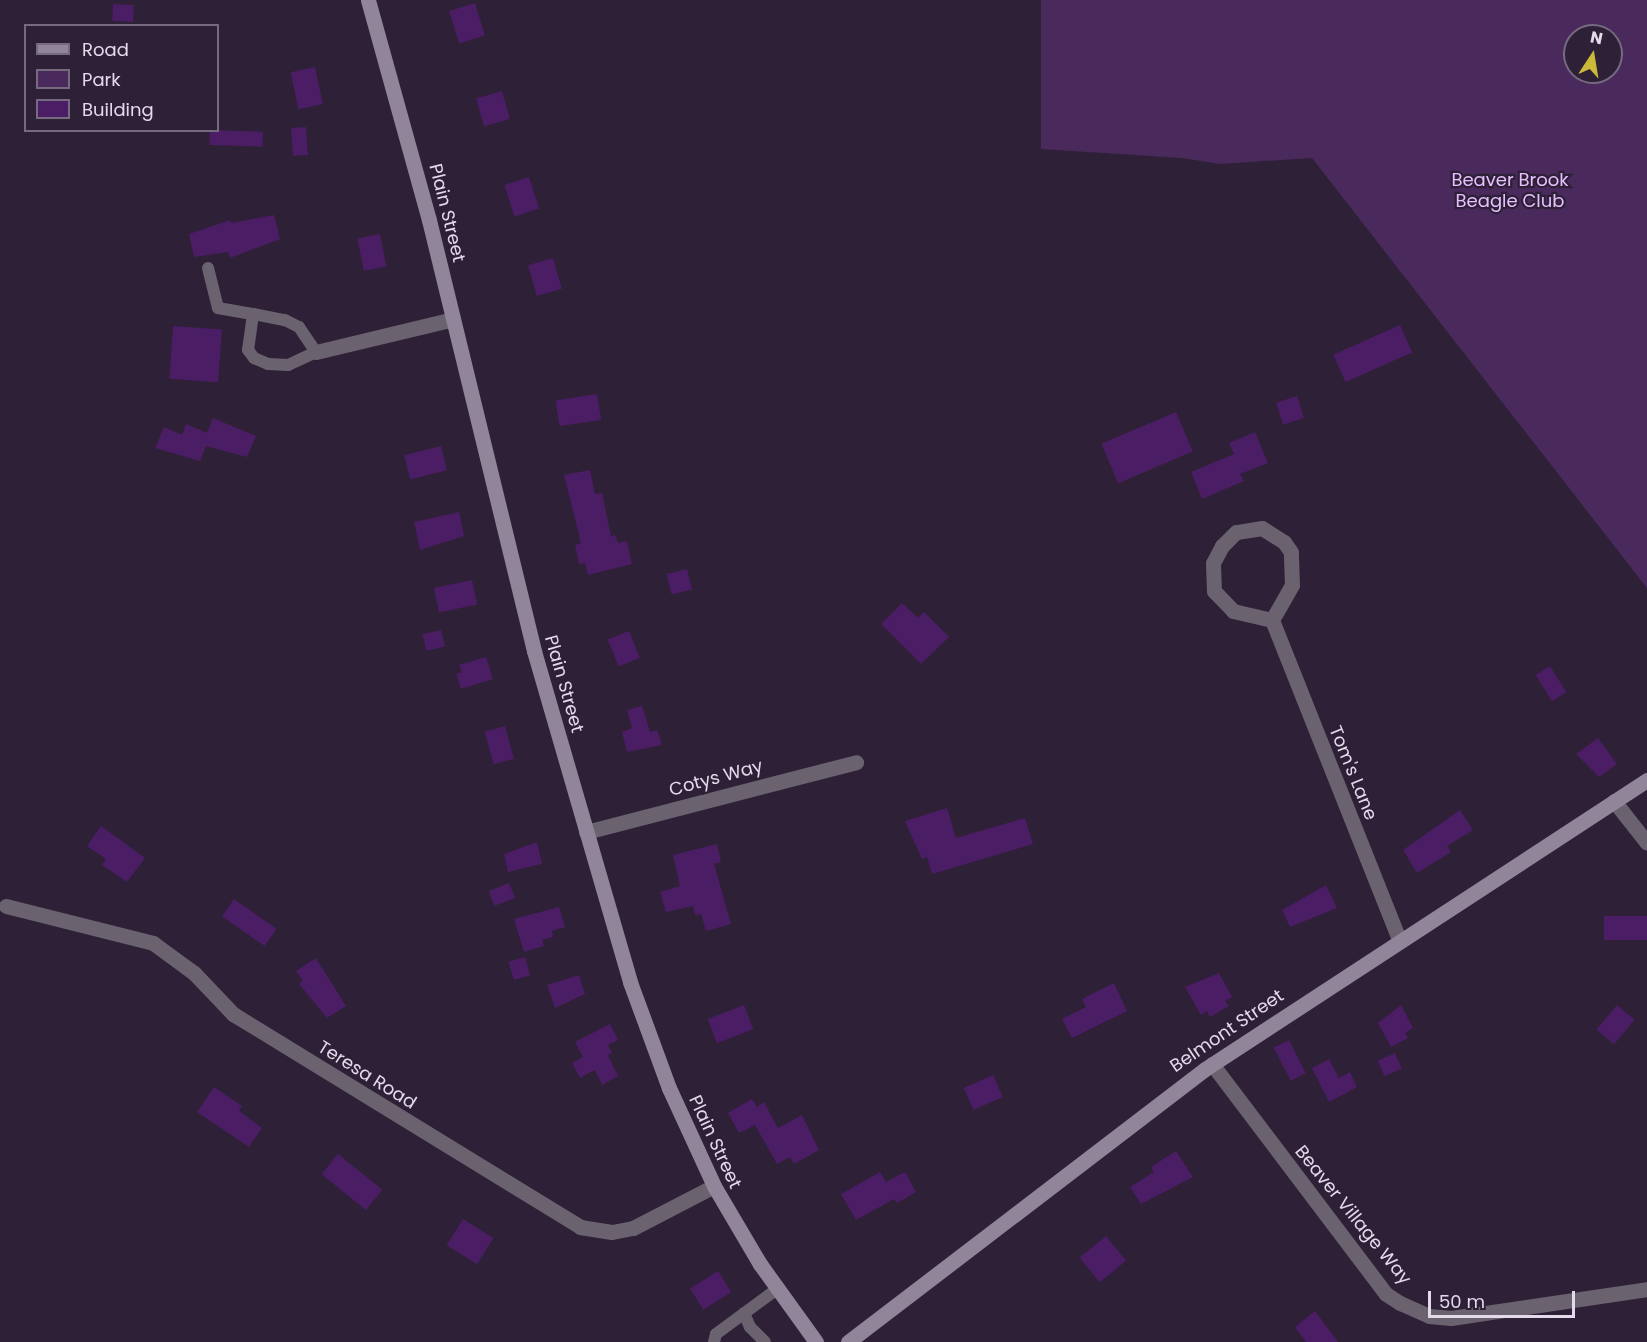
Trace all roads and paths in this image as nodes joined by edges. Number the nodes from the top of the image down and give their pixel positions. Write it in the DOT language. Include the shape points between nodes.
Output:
graph roads {
  1 [pos="368,0"];
  2 [pos="208,268"];
  3 [pos="253,314"];
  4 [pos="453,319"];
  5 [pos="316,352"];
  6 [pos="1272,620"];
  7 [pos="856,762"];
  8 [pos="1647,780"];
  9 [pos="1614,801"];
  10 [pos="586,832"];
  11 [pos="1647,843"];
  12 [pos="3,907"];
  13 [pos="1399,939"];
  14 [pos="1212,1064"];
  15 [pos="714,1186"];
  16 [pos="777,1288"];
  17 [pos="1647,1289"];
  18 [pos="744,1313"];
  19 [pos="714,1342"];
  20 [pos="765,1342"];
  21 [pos="816,1342"];
  22 [pos="848,1342"];
  1 -- 4 [label="main road, Plain Street"];
  2 -- 3 [label="lane" via="218,308"];
  3 -- 5 [label="lane" via="299,327"];
  3 -- 5 [label="lane" via="248,350 254,358 268,364 288,365"];
  4 -- 5 [label="street"];
  4 -- 10 [label="main road, Plain Street" via="520,598"];
  6 -- 6 [label="street" via="1233,611 1214,591 1213,563 1236,532 1262,528 1284,542 1291,552 1292,585"];
  6 -- 13 [label="street, Tom's Lane"];
  7 -- 10 [label="street, Cotys Way"];
  8 -- 9 [label="main road, Belmont Street"];
  9 -- 11 [label="street"];
  9 -- 13 [label="main road, Belmont Street"];
  10 -- 15 [label="main road, Plain Street" via="643,1020 681,1118"];
  12 -- 15 [label="street, Teresa Road" via="153,943 194,973 233,1014 579,1227 612,1232 633,1228"];
  13 -- 14 [label="main road, Belmont Street"];
  14 -- 17 [label="street, Beaver Village Way" via="1386,1294 1407,1307 1451,1318"];
  14 -- 22 [label="main road, Belmont Street"];
  15 -- 16 [label="main road, Plain Street"];
  16 -- 18 [label="lane"];
  16 -- 21 [label="main road, Plain Street"];
  18 -- 19 [label="lane" via="716,1334"];
  18 -- 20 [label="lane" via="750,1327"];
}
